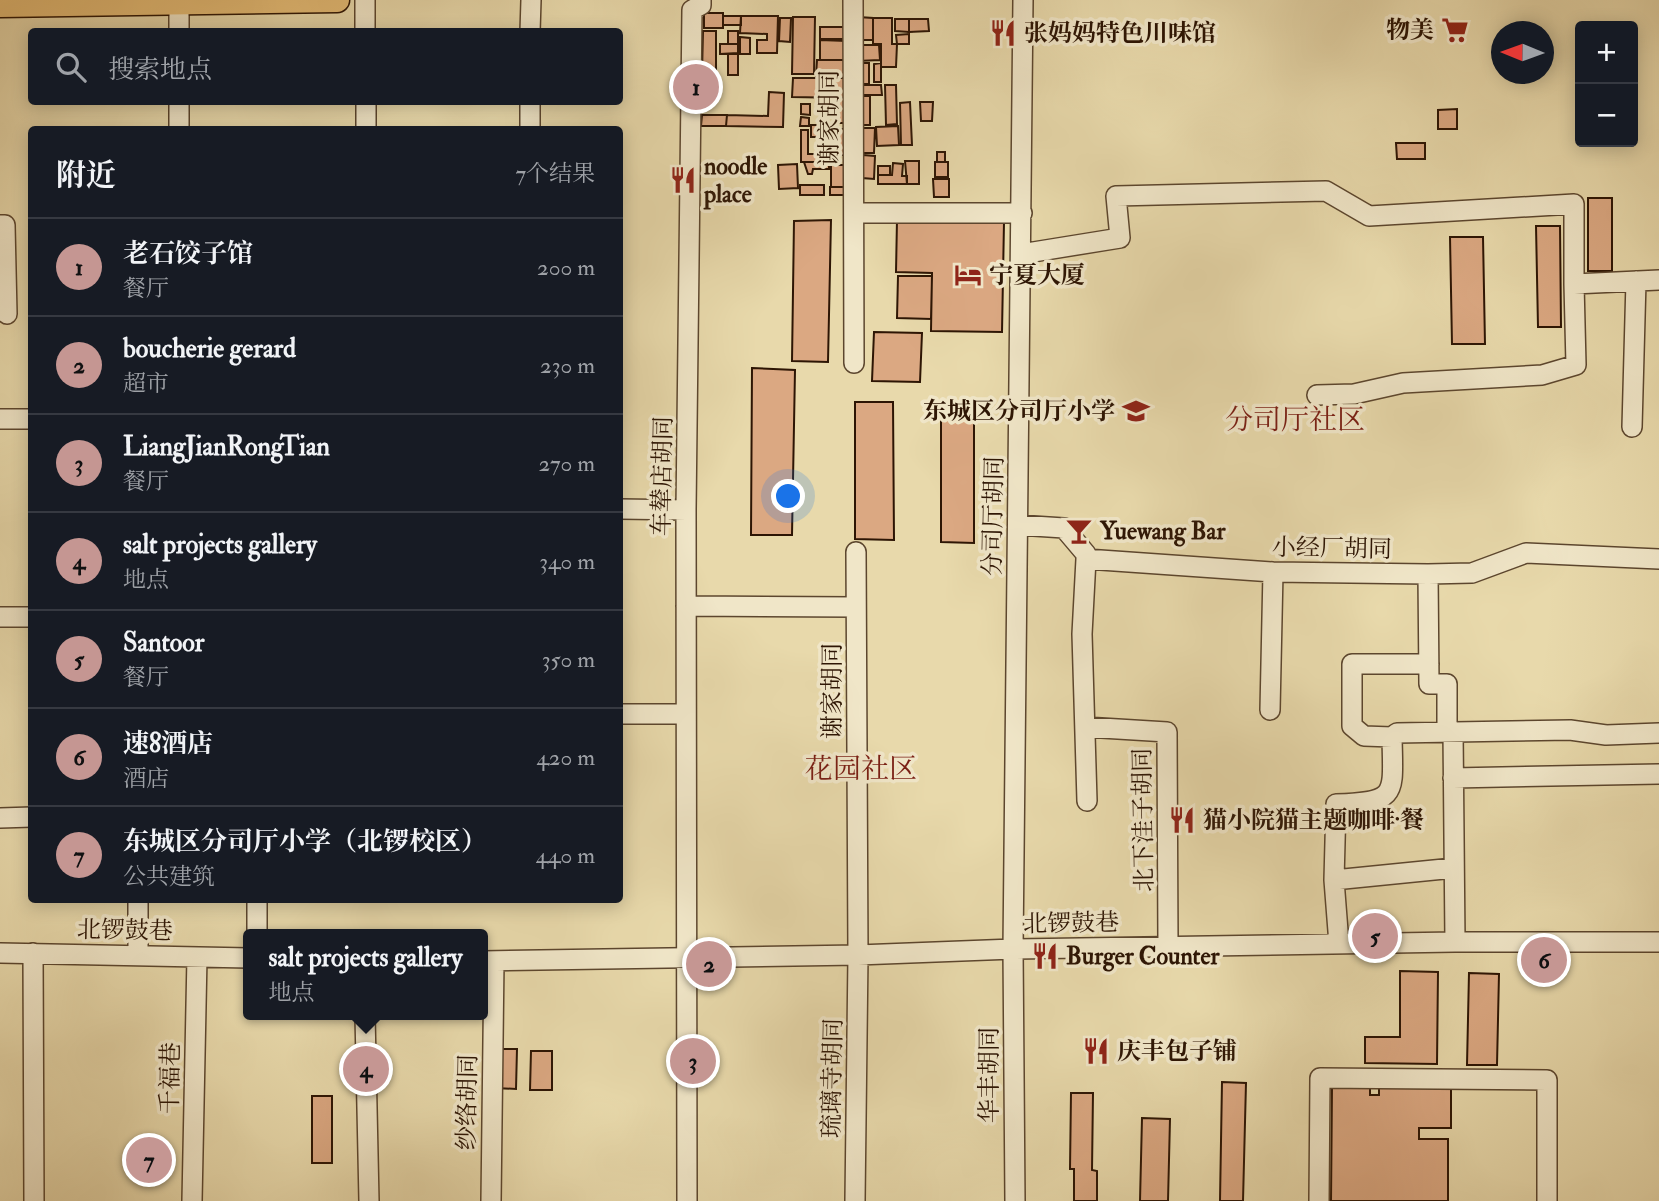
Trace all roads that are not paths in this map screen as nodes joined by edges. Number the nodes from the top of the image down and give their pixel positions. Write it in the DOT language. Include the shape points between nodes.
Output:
graph roads {
  1 [pos="337,0"];
  2 [pos="365,0"];
  3 [pos="531,0"];
  4 [pos="701,0"];
  5 [pos="853,0"];
  6 [pos="1023,0"];
  7 [pos="179,2"];
  8 [pos="0,5"];
  9 [pos="179,28"];
  10 [pos="365,28"];
  11 [pos="530,28"];
  12 [pos="179,105"];
  13 [pos="366,105"];
  14 [pos="530,105"];
  15 [pos="179,126"];
  16 [pos="366,126"];
  17 [pos="530,126"];
  18 [pos="853,213"];
  19 [pos="1022,213"];
  20 [pos="0,225"];
  21 [pos="1021,254"];
  22 [pos="1636,281"];
  23 [pos="1659,281"];
  24 [pos="1574,284"];
  25 [pos="7,314"];
  26 [pos="854,363"];
  27 [pos="1317,395"];
  28 [pos="0,419"];
  29 [pos="28,419"];
  30 [pos="1632,427"];
  31 [pos="623,509"];
  32 [pos="686,509"];
  33 [pos="1018,525"];
  34 [pos="856,552"];
  35 [pos="1086,559"];
  36 [pos="1659,559"];
  37 [pos="1273,572"];
  38 [pos="1428,574"];
  39 [pos="686,606"];
  40 [pos="855,607"];
  41 [pos="0,617"];
  42 [pos="28,617"];
  43 [pos="1429,664"];
  44 [pos="1270,710"];
  45 [pos="623,714"];
  46 [pos="686,714"];
  47 [pos="1086,727"];
  48 [pos="1450,731"];
  49 [pos="1659,733"];
  50 [pos="1392,737"];
  51 [pos="1659,774"];
  52 [pos="1453,778"];
  53 [pos="1087,801"];
  54 [pos="28,817"];
  55 [pos="0,818"];
  56 [pos="1454,868"];
  57 [pos="1334,880"];
  58 [pos="138,903"];
  59 [pos="257,903"];
  60 [pos="257,929"];
  61 [pos="1455,942"];
  62 [pos="1659,942"];
  63 [pos="1339,944"];
  64 [pos="1168,946"];
  65 [pos="1013,949"];
  66 [pos="0,953"];
  67 [pos="33,953"];
  68 [pos="138,955"];
  69 [pos="858,955"];
  70 [pos="197,957"];
  71 [pos="687,957"];
  72 [pos="243,958"];
  73 [pos="488,961"];
  74 [pos="365,1020"];
  75 [pos="34,1201"];
  76 [pos="192,1201"];
  77 [pos="369,1201"];
  78 [pos="491,1201"];
  79 [pos="687,1201"];
  80 [pos="855,1201"];
  81 [pos="1014,1201"];
  82 [pos="1319,1201"];
  83 [pos="1547,1201"];
  1 -- 7 [label="main road"];
  2 -- 10 [label="street"];
  3 -- 11 [label="street"];
  4 -- 32 [label="street, 车辇店胡同" via="692,10"];
  5 -- 18 [label="street, 谢家胡同"];
  6 -- 19 [label="street, 分司厅胡同"];
  7 -- 8 [label="main road"];
  7 -- 9 [label="street"];
  12 -- 15 [label="street"];
  13 -- 16 [label="street"];
  14 -- 17 [label="street"];
  18 -- 19 [label="street"];
  18 -- 26 [label="street, 谢家胡同"];
  19 -- 21 [label="street, 分司厅胡同"];
  20 -- 25 [label="street" via="5,225"];
  21 -- 24 [label="street" via="1120,238 1116,196 1325,191 1369,216 1574,204"];
  21 -- 33 [label="street, 分司厅胡同"];
  22 -- 23 [label="street"];
  22 -- 24 [label="street"];
  22 -- 30 [label="street"];
  24 -- 27 [label="street" via="1576,365 1542,375 1403,383 1354,394"];
  28 -- 29 [label="street"];
  31 -- 32 [label="street"];
  32 -- 39 [label="street, 车辇店胡同"];
  33 -- 35 [label="street" via="1064,528"];
  33 -- 65 [label="street, 分司厅胡同"];
  34 -- 40 [label="street, 谢家胡同"];
  35 -- 37 [label="street, 小经厂胡同"];
  35 -- 47 [label="street" via="1082,634"];
  36 -- 38 [label="street, 小经厂胡同" via="1526,553 1472,573"];
  37 -- 38 [label="street, 小经厂胡同"];
  37 -- 44 [label="street"];
  38 -- 43 [label="street"];
  39 -- 40 [label="street"];
  39 -- 46 [label="street, 车辇店胡同"];
  40 -- 69 [label="street, 谢家胡同"];
  41 -- 42 [label="street"];
  43 -- 48 [label="street" via="1429,684 1447,684"];
  43 -- 50 [label="street" via="1352,664 1352,726 1364,736"];
  45 -- 46 [label="street"];
  46 -- 71 [label="street, 车辇店胡同"];
  47 -- 53 [label="street"];
  47 -- 64 [label="street, 北下洼子胡同" via="1167,732"];
  48 -- 49 [label="street"];
  48 -- 50 [label="street" via="1403,731"];
  48 -- 52 [label="street"];
  50 -- 57 [label="street" via="1393,784 1386,796 1371,803 1336,804"];
  51 -- 52 [label="street"];
  52 -- 56 [label="street"];
  54 -- 55 [label="street"];
  56 -- 57 [label="street"];
  56 -- 61 [label="street"];
  57 -- 63 [label="street"];
  58 -- 68 [label="street"];
  59 -- 60 [label="street"];
  61 -- 62 [label="street, 北锣鼓巷"];
  61 -- 63 [label="street, 北锣鼓巷"];
  63 -- 64 [label="street, 北锣鼓巷"];
  64 -- 65 [label="street, 北锣鼓巷"];
  65 -- 69 [label="street, 北锣鼓巷"];
  65 -- 81 [label="street, 华丰胡同"];
  66 -- 67 [label="street, 北锣鼓巷"];
  67 -- 68 [label="street, 北锣鼓巷"];
  67 -- 75 [label="street"];
  68 -- 70 [label="street, 北锣鼓巷"];
  69 -- 71 [label="street, 北锣鼓巷"];
  69 -- 80 [label="street, 琉璃寺胡同"];
  70 -- 72 [label="street, 北锣鼓巷"];
  70 -- 76 [label="street, 千福巷"];
  71 -- 73 [label="street, 北锣鼓巷"];
  71 -- 79 [label="street, 车辇店胡同"];
  73 -- 78 [label="street, 纱络胡同"];
  74 -- 77 [label="street"];
  82 -- 83 [label="street" via="1320,1078 1333,1078 1547,1080"];
}
